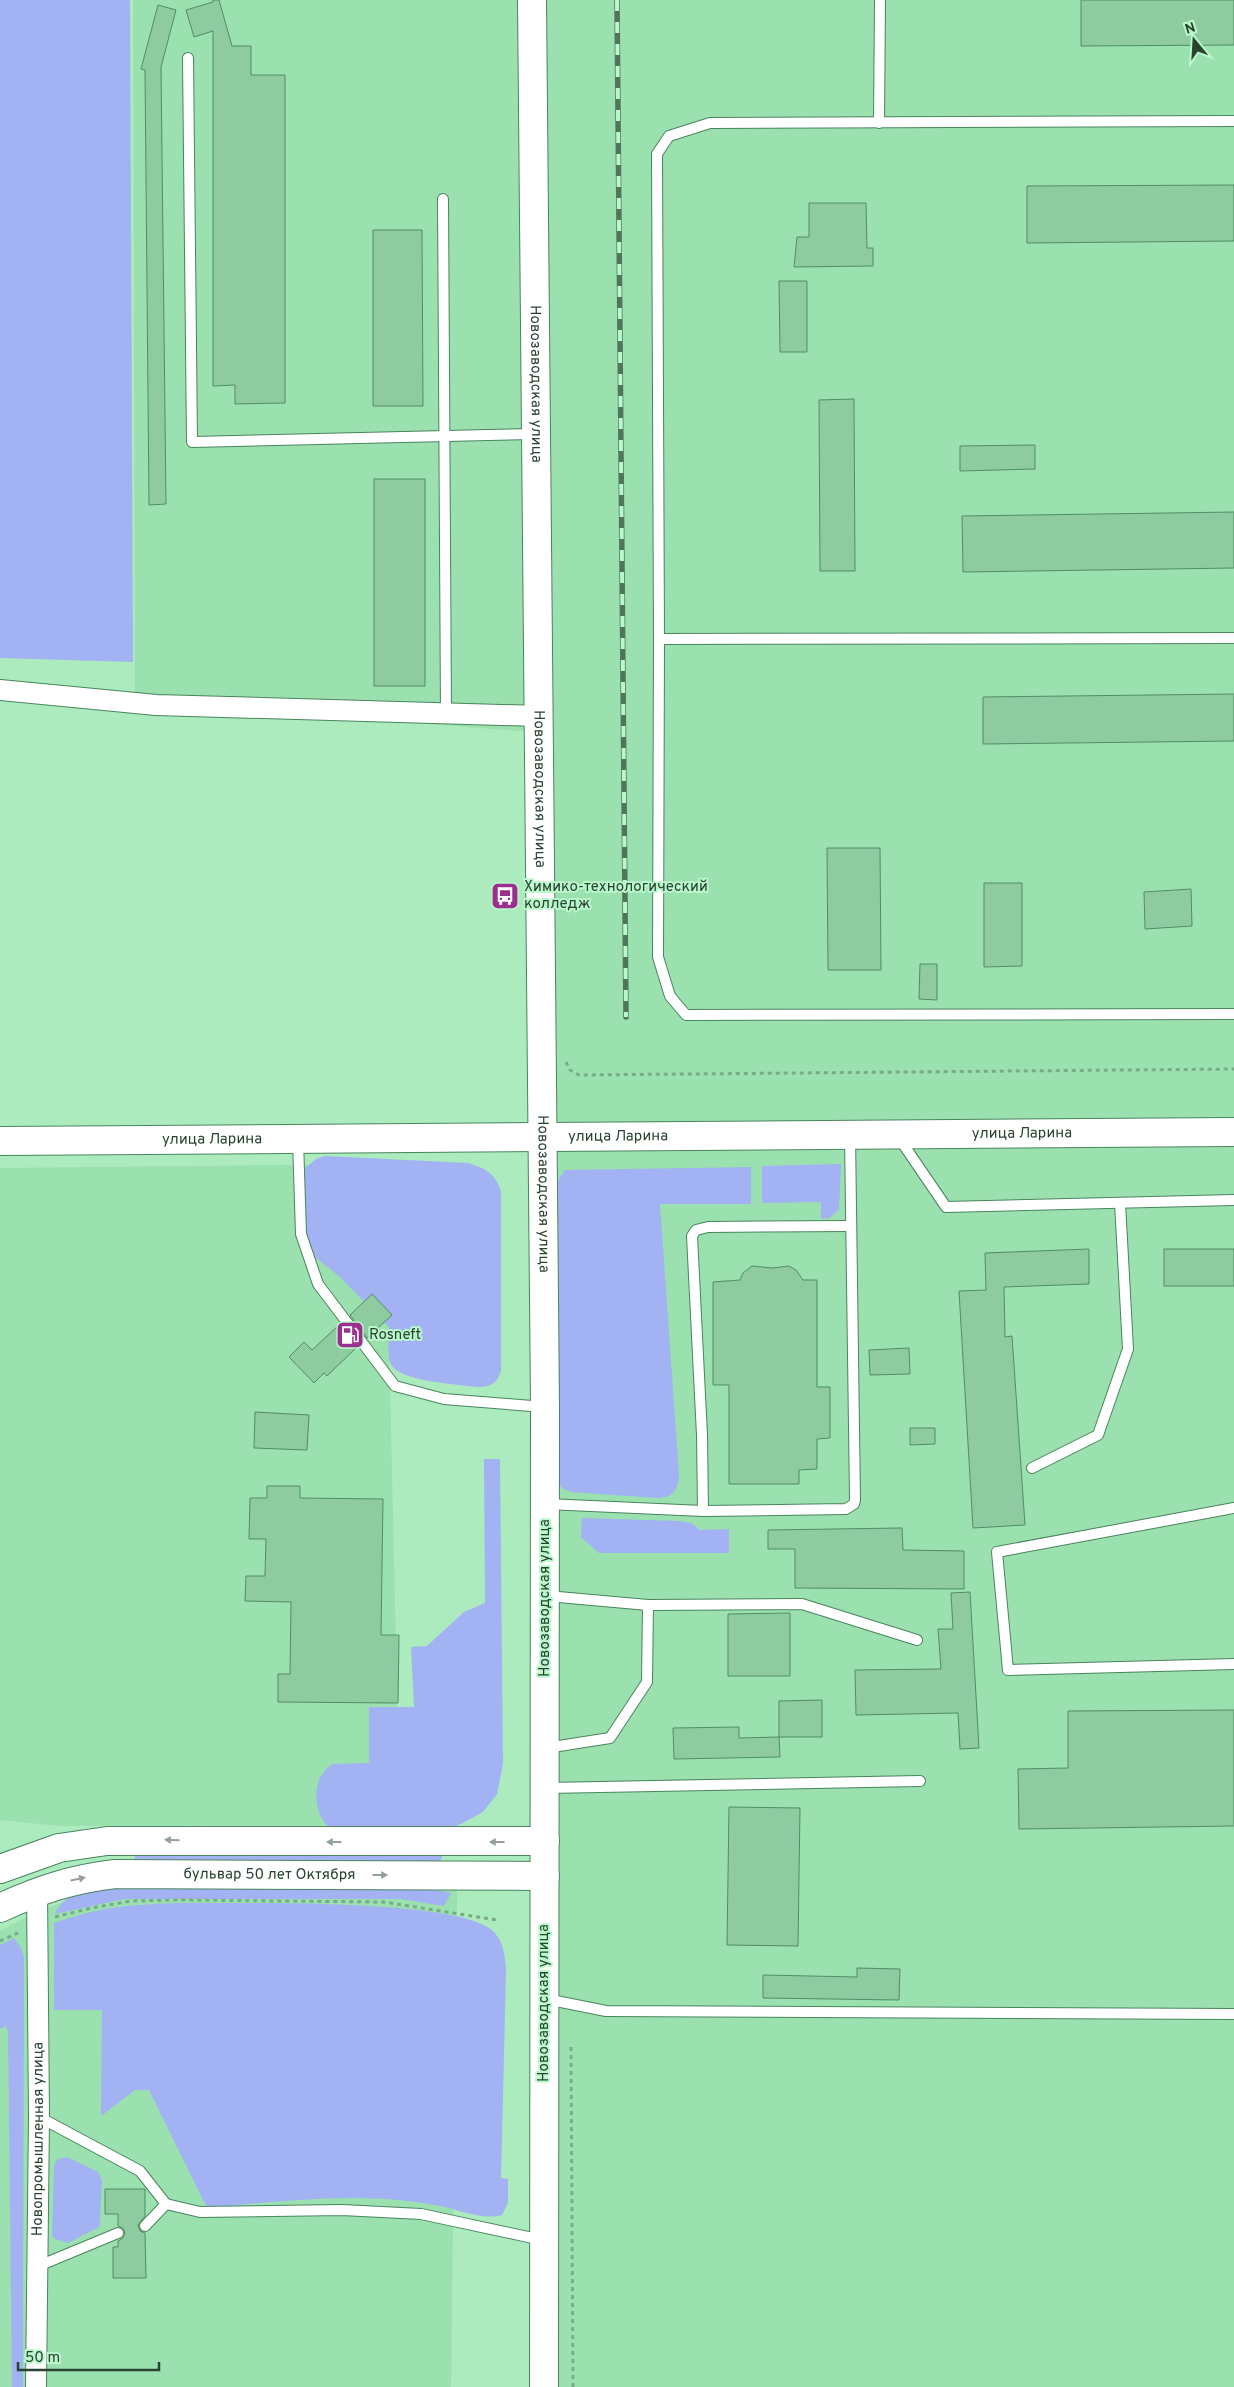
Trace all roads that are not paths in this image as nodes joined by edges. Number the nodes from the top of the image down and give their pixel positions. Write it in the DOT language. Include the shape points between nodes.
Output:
graph roads {
  1 [pos="532,0"];
  2 [pos="880,0"];
  3 [pos="188,58"];
  4 [pos="1234,121"];
  5 [pos="879,123"];
  6 [pos="443,199"];
  7 [pos="536,434"];
  8 [pos="445,436"];
  9 [pos="1234,638"];
  10 [pos="659,639"];
  11 [pos="0,690"];
  12 [pos="446,713"];
  13 [pos="539,716"];
  14 [pos="1234,1014"];
  15 [pos="1234,1132"];
  16 [pos="850,1134"];
  17 [pos="897,1134"];
  18 [pos="541,1136"];
  19 [pos="298,1139"];
  20 [pos="0,1141"];
  21 [pos="1234,1200"];
  22 [pos="1120,1203"];
  23 [pos="851,1226"];
  24 [pos="545,1407"];
  25 [pos="1032,1468"];
  26 [pos="545,1504"];
  27 [pos="1234,1508"];
  28 [pos="704,1511"];
  29 [pos="545,1596"];
  30 [pos="648,1605"];
  31 [pos="917,1640"];
  32 [pos="1234,1664"];
  33 [pos="545,1748"];
  34 [pos="920,1780"];
  35 [pos="545,1788"];
  36 [pos="446,1842"];
  37 [pos="545,1842"];
  38 [pos="2,1863"];
  39 [pos="443,1875"];
  40 [pos="545,1876"];
  41 [pos="37,1891"];
  42 [pos="0,1908"];
  43 [pos="543,1998"];
  44 [pos="1234,2014"];
  45 [pos="39,2117"];
  46 [pos="166,2204"];
  47 [pos="146,2226"];
  48 [pos="118,2233"];
  49 [pos="543,2240"];
  50 [pos="36,2268"];
  51 [pos="36,2387"];
  52 [pos="544,2387"];
  1 -- 7 [label="main road, Новозаводская улица"];
  2 -- 5 [label="lane"];
  3 -- 8 [label="lane" via="192,442"];
  4 -- 5 [label="lane"];
  5 -- 10 [label="lane" via="710,123 670,136 657,154"];
  6 -- 8 [label="lane"];
  7 -- 8 [label="lane"];
  7 -- 13 [label="main road, Новозаводская улица"];
  8 -- 12 [label="lane"];
  9 -- 10 [label="lane"];
  10 -- 14 [label="lane" via="658,957 670,996 686,1015"];
  11 -- 12 [label="street" via="156,705"];
  12 -- 13 [label="street"];
  13 -- 18 [label="main road, Новозаводская улица"];
  15 -- 17 [label="main road, улица Ларина"];
  16 -- 17 [label="main road, улица Ларина"];
  16 -- 18 [label="main road, улица Ларина"];
  16 -- 23 [label="lane"];
  17 -- 22 [label="lane" via="946,1207"];
  18 -- 19 [label="main road, улица Ларина"];
  18 -- 24 [label="main road, Новозаводская улица"];
  19 -- 20 [label="main road, улица Ларина"];
  19 -- 24 [label="lane" via="301,1234 318,1284 395,1386 444,1398"];
  21 -- 22 [label="lane"];
  22 -- 25 [label="lane" via="1128,1349 1098,1435"];
  23 -- 28 [label="lane" via="854,1504 846,1509"];
  23 -- 28 [label="lane" via="708,1227 696,1230 692,1236"];
  24 -- 26 [label="main road, Новозаводская улица"];
  26 -- 28 [label="lane"];
  26 -- 29 [label="main road, Новозаводская улица"];
  27 -- 32 [label="lane" via="997,1552 1008,1670"];
  29 -- 30 [label="lane"];
  29 -- 33 [label="main road, Новозаводская улица"];
  30 -- 31 [label="lane" via="802,1604"];
  30 -- 33 [label="lane" via="647,1682 610,1738"];
  33 -- 35 [label="main road, Новозаводская улица"];
  34 -- 35 [label="lane"];
  35 -- 37 [label="main road, Новозаводская улица"];
  37 -- 36 [label="main road, one-way"];
  36 -- 38 [label="main road, one-way" via="107,1842 59,1848"];
  36 -- 39 [label="main road" via="460,1855 454,1870"];
  37 -- 40 [label="main road, Новозаводская улица"];
  39 -- 40 [label="main road, бульвар 50 лет Октября"];
  41 -- 39 [label="main road, бульвар 50 лет Октября, one-way" via="79,1878 115,1874"];
  40 -- 43 [label="main road, Новозаводская улица"];
  41 -- 42 [label="main road, бульвар 50 лет Октября"];
  41 -- 45 [label="street, Новопромышленная улица"];
  43 -- 44 [label="lane" via="606,2011"];
  43 -- 49 [label="main road, Новозаводская улица"];
  45 -- 46 [label="lane" via="140,2170"];
  45 -- 50 [label="street, Новопромышленная улица"];
  46 -- 47 [label="lane"];
  46 -- 49 [label="lane" via="200,2212 342,2210 421,2214"];
  48 -- 50 [label="lane"];
  49 -- 52 [label="main road, Новозаводская улица"];
  50 -- 51 [label="street, Новопромышленная улица"];
}
